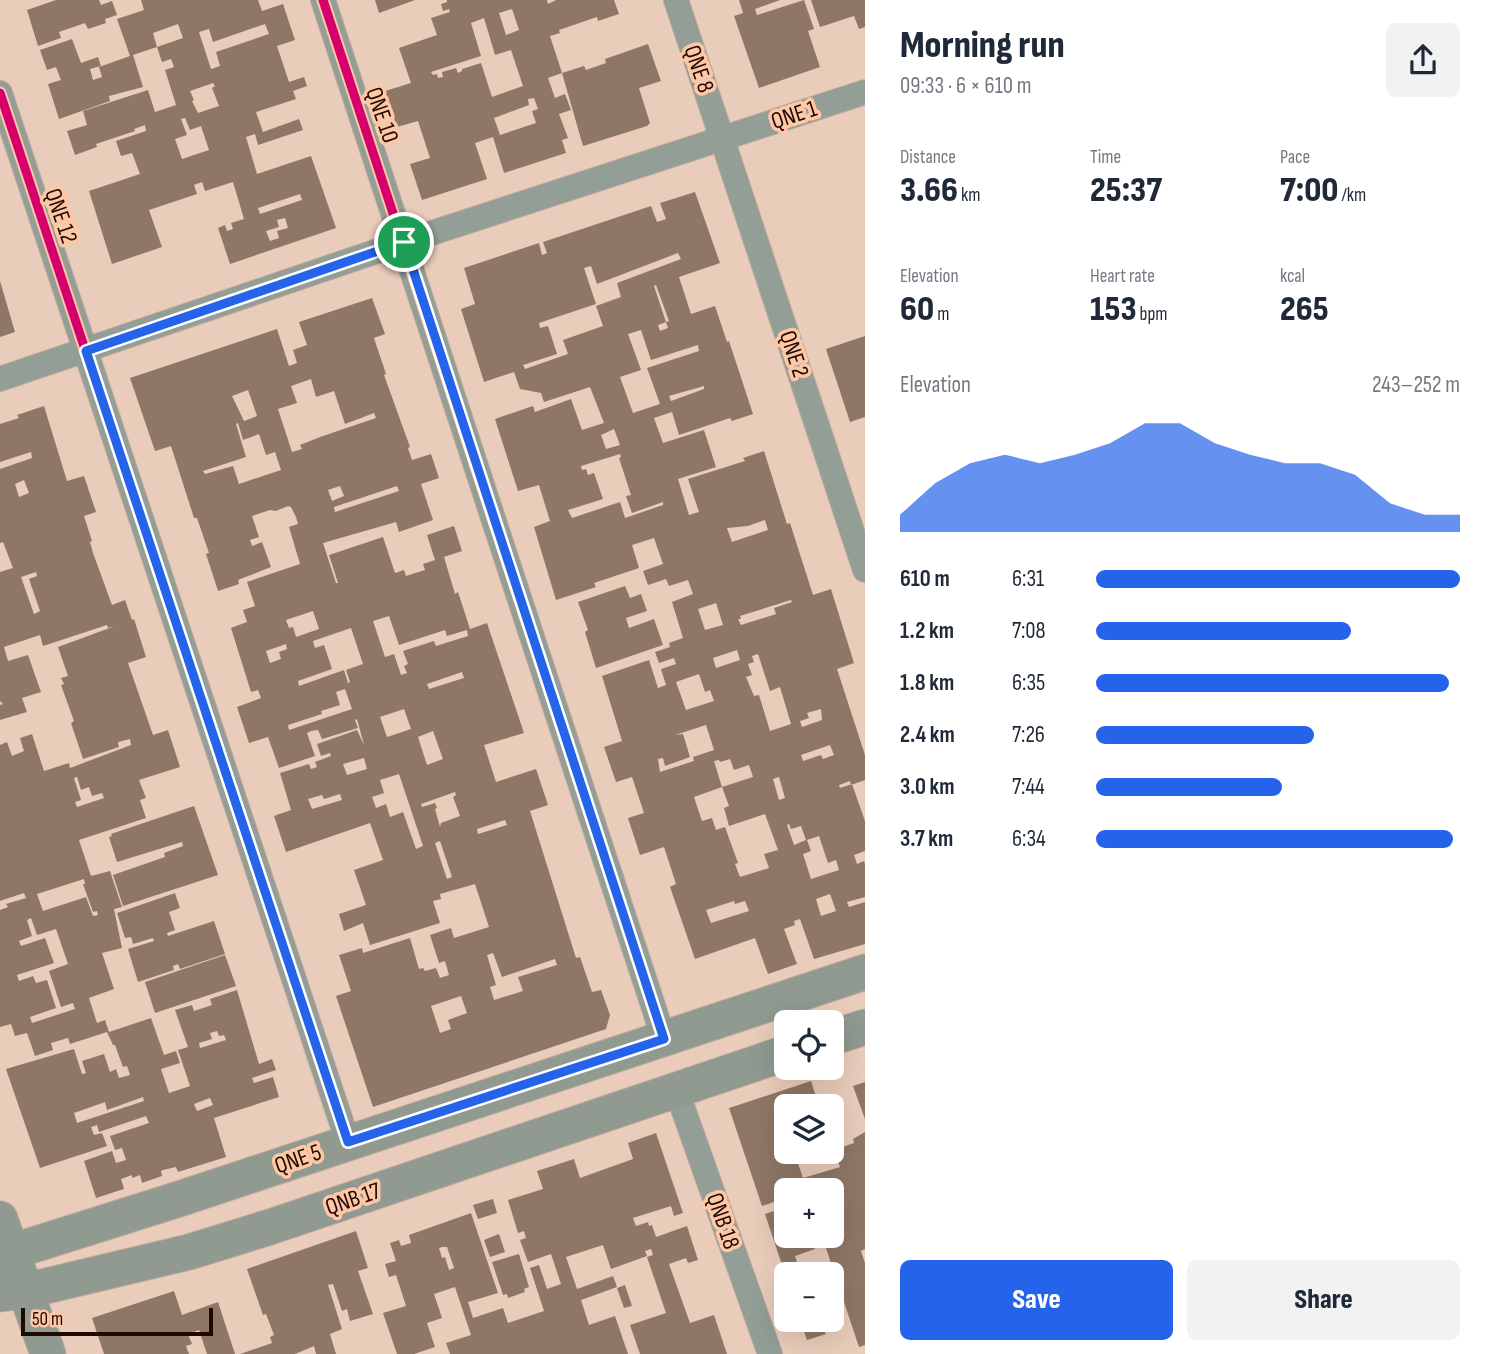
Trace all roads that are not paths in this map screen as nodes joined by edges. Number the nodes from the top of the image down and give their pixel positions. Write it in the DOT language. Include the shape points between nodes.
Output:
graph roads {
  1 [pos="323,0"];
  2 [pos="676,0"];
  3 [pos="865,92"];
  4 [pos="0,93"];
  5 [pos="722,137"];
  6 [pos="404,242"];
  7 [pos="86,351"];
  8 [pos="0,379"];
  9 [pos="865,570"];
  10 [pos="865,972"];
  11 [pos="865,1027"];
  12 [pos="844,1034"];
  13 [pos="664,1039"];
  14 [pos="774,1057"];
  15 [pos="676,1089"];
  16 [pos="348,1142"];
  17 [pos="252,1175"];
  18 [pos="179,1199"];
  19 [pos="0,1219"];
  20 [pos="270,1227"];
  21 [pos="189,1252"];
  22 [pos="6,1255"];
  23 [pos="13,1292"];
  24 [pos="48,1354"];
  25 [pos="769,1354"];
  1 -- 6 [label="street, QNE 10"];
  2 -- 5 [label="street, QNE 8"];
  3 -- 5 [label="street, QNE 1"];
  4 -- 7 [label="street, QNE 12"];
  5 -- 6 [label="street, QNE 1"];
  5 -- 9 [label="street, QNE 2"];
  6 -- 7 [label="street, QNE 1"];
  6 -- 13 [label="street, QNE 10"];
  7 -- 8 [label="street, QNE 1"];
  7 -- 16 [label="street, QNE 12"];
  10 -- 13 [label="main road, QNE 5"];
  11 -- 12 [label="main road"];
  13 -- 16 [label="main road, QNE 5"];
  14 -- 15 [label="main road, QNB 17"];
  15 -- 20 [label="main road, QNB 17"];
  15 -- 25 [label="street, QNB 18"];
  16 -- 17 [label="main road, QNE 5"];
  17 -- 18 [label="main road, QNE 5"];
  17 -- 20 [label="main road" via="248,1188 251,1207 258,1220"];
  18 -- 21 [label="main road" via="204,1202 212,1217"];
  18 -- 22 [label="main road, QNE 5"];
  19 -- 22 [label="main road"];
  20 -- 21 [label="main road, QNB 17"];
  21 -- 23 [label="main road, QNB 17"];
  22 -- 23 [label="main road"];
  23 -- 24 [label="main road"];
}
